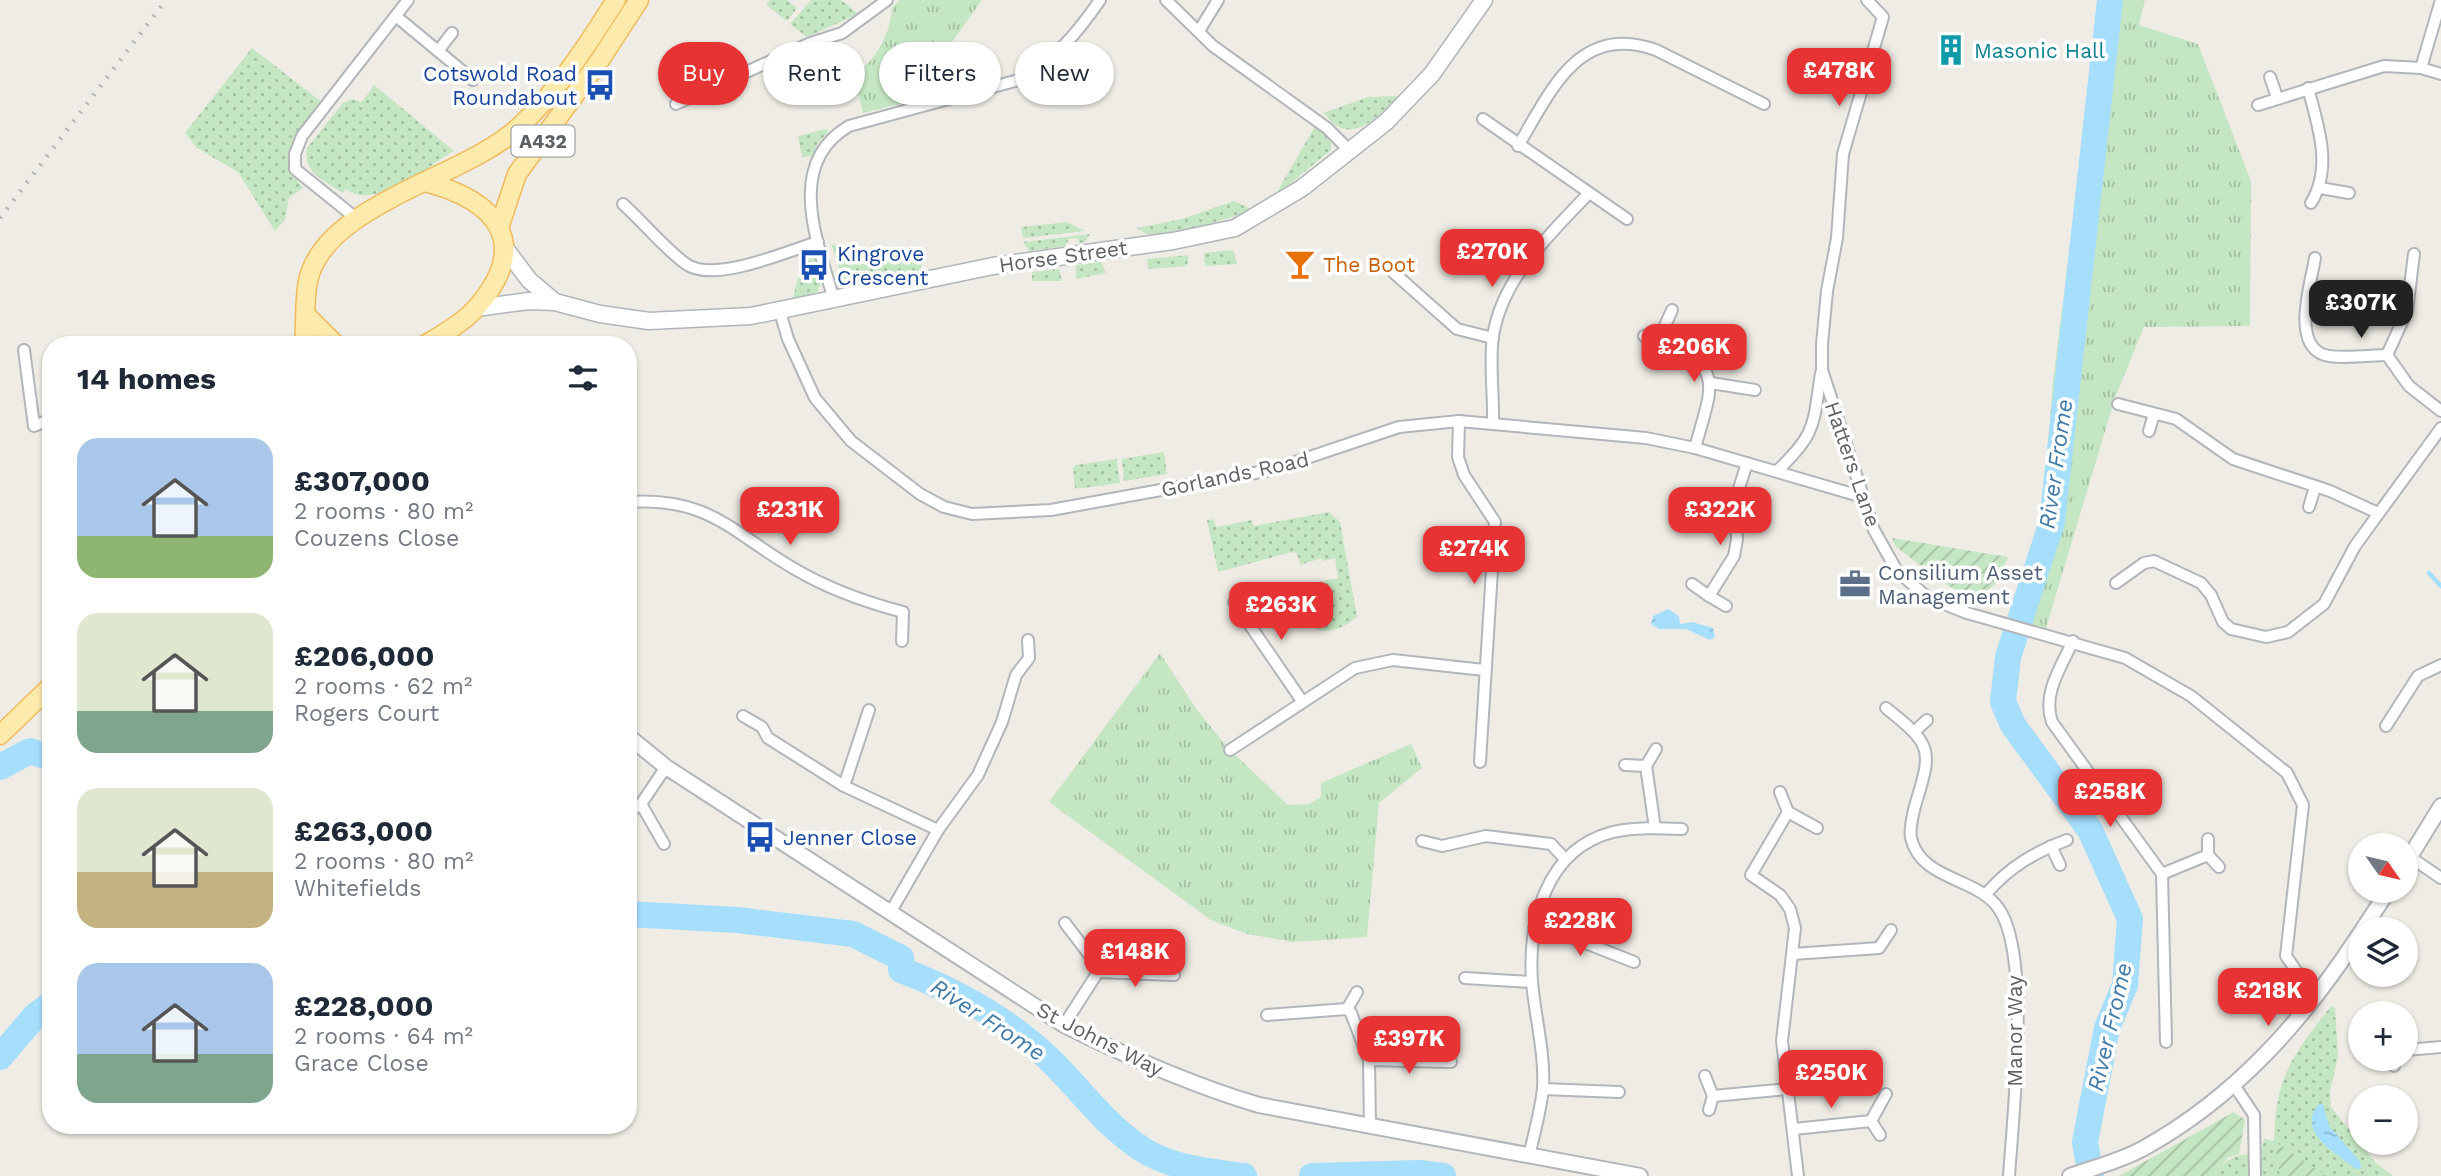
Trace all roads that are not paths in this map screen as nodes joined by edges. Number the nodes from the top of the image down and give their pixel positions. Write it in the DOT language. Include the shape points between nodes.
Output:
graph roads {
  1 [pos="408,0"];
  2 [pos="616,0"];
  3 [pos="639,0"];
  4 [pos="887,0"];
  5 [pos="1100,0"];
  6 [pos="1166,0"];
  7 [pos="1218,0"];
  8 [pos="1484,0"];
  9 [pos="1867,0"];
  10 [pos="2441,0"];
  11 [pos="397,17"];
  12 [pos="1199,31"];
  13 [pos="452,33"];
  14 [pos="438,51"];
  15 [pos="2421,68"];
  16 [pos="749,71"];
  17 [pos="2441,74"];
  18 [pos="2270,77"];
  19 [pos="473,80"];
  20 [pos="2308,88"];
  21 [pos="2277,97"];
  22 [pos="1764,104"];
  23 [pos="2258,104"];
  24 [pos="1483,119"];
  25 [pos="1518,146"];
  26 [pos="1350,151"];
  27 [pos="425,182"];
  28 [pos="2320,188"];
  29 [pos="1588,194"];
  30 [pos="2349,194"];
  31 [pos="2311,203"];
  32 [pos="623,204"];
  33 [pos="637,217"];
  34 [pos="357,219"];
  35 [pos="1628,219"];
  36 [pos="627,227"];
  37 [pos="499,228"];
  38 [pos="818,242"];
  39 [pos="505,247"];
  40 [pos="2414,254"];
  41 [pos="2315,258"];
  42 [pos="1394,273"];
  43 [pos="834,300"];
  44 [pos="555,302"];
  45 [pos="476,308"];
  46 [pos="1672,310"];
  47 [pos="780,312"];
  48 [pos="307,316"];
  49 [pos="1663,330"];
  50 [pos="305,336"];
  51 [pos="327,336"];
  52 [pos="447,336"];
  53 [pos="1644,336"];
  54 [pos="1493,338"];
  55 [pos="24,350"];
  56 [pos="2387,355"];
  57 [pos="1822,370"];
  58 [pos="1711,383"];
  59 [pos="1755,390"];
  60 [pos="2118,404"];
  61 [pos="2441,411"];
  62 [pos="2154,414"];
  63 [pos="1459,421"];
  64 [pos="42,423"];
  65 [pos="1493,423"];
  66 [pos="2441,428"];
  67 [pos="2150,431"];
  68 [pos="1695,448"];
  69 [pos="1747,463"];
  70 [pos="1777,471"];
  71 [pos="2315,487"];
  72 [pos="1863,497"];
  73 [pos="637,502"];
  74 [pos="2309,508"];
  75 [pos="2378,513"];
  76 [pos="2116,583"];
  77 [pos="1692,584"];
  78 [pos="1709,596"];
  79 [pos="1234,602"];
  80 [pos="1726,606"];
  81 [pos="1028,640"];
  82 [pos="902,641"];
  83 [pos="2073,642"];
  84 [pos="2441,665"];
  85 [pos="1484,670"];
  86 [pos="42,695"];
  87 [pos="1302,701"];
  88 [pos="1886,708"];
  89 [pos="869,710"];
  90 [pos="743,716"];
  91 [pos="1927,720"];
  92 [pos="2386,726"];
  93 [pos="1915,731"];
  94 [pos="0,735"];
  95 [pos="637,744"];
  96 [pos="1656,749"];
  97 [pos="1230,750"];
  98 [pos="1480,762"];
  99 [pos="1625,765"];
  100 [pos="666,766"];
  101 [pos="1646,766"];
  102 [pos="844,786"];
  103 [pos="1780,792"];
  104 [pos="640,804"];
  105 [pos="637,806"];
  106 [pos="2441,806"];
  107 [pos="1788,812"];
  108 [pos="1655,828"];
  109 [pos="1817,828"];
  110 [pos="1682,829"];
  111 [pos="938,830"];
  112 [pos="2208,839"];
  113 [pos="2067,840"];
  114 [pos="1422,841"];
  115 [pos="664,844"];
  116 [pos="2418,844"];
  117 [pos="2051,846"];
  118 [pos="2208,855"];
  119 [pos="1565,859"];
  120 [pos="2060,865"];
  121 [pos="2418,865"];
  122 [pos="2219,867"];
  123 [pos="2162,874"];
  124 [pos="2441,877"];
  125 [pos="1986,894"];
  126 [pos="890,913"];
  127 [pos="1065,923"];
  128 [pos="1534,928"];
  129 [pos="1891,930"];
  130 [pos="2348,951"];
  131 [pos="1793,954"];
  132 [pos="1634,962"];
  133 [pos="1098,972"];
  134 [pos="1174,975"];
  135 [pos="1465,978"];
  136 [pos="1532,982"];
  137 [pos="2321,990"];
  138 [pos="1357,992"];
  139 [pos="1347,1009"];
  140 [pos="1267,1015"];
  141 [pos="1064,1025"];
  142 [pos="2166,1042"];
  143 [pos="2441,1047"];
  144 [pos="2418,1050"];
  145 [pos="1369,1060"];
  146 [pos="1451,1062"];
  147 [pos="1705,1076"];
  148 [pos="2234,1085"];
  149 [pos="1787,1088"];
  150 [pos="1543,1089"];
  151 [pos="1619,1092"];
  152 [pos="1886,1094"];
  153 [pos="1713,1096"];
  154 [pos="1709,1110"];
  155 [pos="1871,1121"];
  156 [pos="1370,1126"];
  157 [pos="1794,1129"];
  158 [pos="1880,1135"];
  159 [pos="1530,1156"];
  160 [pos="2074,1175"];
  161 [pos="1640,1176"];
  162 [pos="1798,1176"];
  163 [pos="2009,1176"];
  164 [pos="2255,1176"];
  1 -- 11 [label="street"];
  2 -- 27 [label="main road, A432" via="558,84 519,128 488,150"];
  3 -- 37 [label="main road, A432" via="517,174"];
  4 -- 16 [label="street" via="842,33"];
  5 -- 38 [label="street" via="1063,50 1034,72 837,133 810,178"];
  6 -- 12 [label="street"];
  7 -- 12 [label="street"];
  8 -- 26 [label="main road, Horse Street" via="1415,95"];
  9 -- 57 [label="street, Hatters Lane" via="1882,13 1843,154 1837,239 1824,311"];
  10 -- 15 [label="street"];
  11 -- 14 [label="street"];
  11 -- 34 [label="street" via="302,136 295,154 295,169"];
  12 -- 26 [label="street"];
  13 -- 14 [label="street"];
  14 -- 19 [label="street"];
  15 -- 17 [label="street"];
  15 -- 20 [label="street" via="2384,65"];
  18 -- 21 [label="street"];
  20 -- 21 [label="street"];
  20 -- 28 [label="street" via="2322,140"];
  21 -- 23 [label="street"];
  22 -- 25 [label="street" via="1656,50 1612,42 1584,55 1561,75"];
  24 -- 25 [label="street"];
  25 -- 29 [label="street"];
  26 -- 43 [label="main road, Horse Street" via="1275,207 1235,228 993,266"];
  27 -- 34 [label="main road, A432"];
  27 -- 37 [label="main road" via="473,198 490,212"];
  28 -- 30 [label="street"];
  28 -- 31 [label="street"];
  29 -- 35 [label="street"];
  29 -- 54 [label="street" via="1528,258 1510,286"];
  32 -- 33 [label="street"];
  33 -- 36 [label="street"];
  33 -- 38 [label="street" via="687,265 701,271 733,268"];
  34 -- 48 [label="main road, A432" via="331,239 317,259 308,281"];
  37 -- 39 [label="main road"];
  38 -- 43 [label="street"];
  39 -- 44 [label="main road, Horse Street" via="529,280"];
  39 -- 45 [label="main road" via="499,272"];
  40 -- 56 [label="street" via="2407,311"];
  41 -- 56 [label="street" via="2305,334 2312,347 2323,355"];
  42 -- 54 [label="street" via="1457,329"];
  43 -- 47 [label="main road, Horse Street"];
  44 -- 45 [label="main road, Horse Street"];
  44 -- 47 [label="main road, Horse Street" via="649,321"];
  45 -- 52 [label="main road"];
  46 -- 49 [label="street"];
  47 -- 63 [label="street, Gorlands Road" via="815,398 851,441 920,494 944,507 972,514 1051,510 1271,470 1399,427"];
  48 -- 50 [label="main road, A432"];
  48 -- 51 [label="main road"];
  49 -- 53 [label="street"];
  49 -- 58 [label="street" via="1700,359"];
  54 -- 65 [label="street"];
  55 -- 64 [label="street" via="34,426"];
  56 -- 61 [label="street" via="2409,386"];
  57 -- 70 [label="street" via="1811,431 1804,446"];
  57 -- 72 [label="street, Hatters Lane"];
  58 -- 59 [label="street"];
  58 -- 68 [label="street"];
  60 -- 62 [label="street"];
  62 -- 67 [label="street"];
  62 -- 71 [label="street" via="2190,426 2233,459"];
  63 -- 65 [label="street, Gorlands Road"];
  63 -- 85 [label="street" via="1458,457 1464,475 1495,522"];
  65 -- 68 [label="street, Gorlands Road" via="1596,431"];
  66 -- 75 [label="street"];
  68 -- 69 [label="street, Gorlands Road"];
  69 -- 70 [label="street, Gorlands Road"];
  69 -- 78 [label="street" via="1735,501 1734,556"];
  70 -- 72 [label="street, Gorlands Road"];
  71 -- 74 [label="street"];
  71 -- 75 [label="street"];
  72 -- 83 [label="street, Hatters Lane" via="1874,530 1897,571 1927,597 1967,613"];
  73 -- 82 [label="street" via="697,508 722,519 820,583 903,612"];
  75 -- 76 [label="street" via="2323,604 2288,632 2266,637 2231,629 2201,583 2154,561"];
  77 -- 78 [label="street"];
  78 -- 80 [label="street"];
  79 -- 87 [label="street"];
  81 -- 111 [label="street" via="1030,658 1016,675 992,750"];
  83 -- 123 [label="street" via="2051,690 2047,707 2052,722"];
  83 -- 137 [label="street, Hatters Lane" via="2124,658 2191,696 2287,773 2304,805 2286,956 2297,972"];
  84 -- 92 [label="street" via="2418,676"];
  85 -- 87 [label="street" via="1393,660 1355,668"];
  85 -- 98 [label="street"];
  86 -- 94 [label="main road"];
  87 -- 97 [label="street"];
  88 -- 93 [label="street"];
  89 -- 102 [label="street"];
  90 -- 102 [label="street" via="762,727 768,738"];
  91 -- 93 [label="street"];
  93 -- 125 [label="street, Manor Way" via="1928,766 1911,837 1938,871"];
  95 -- 100 [label="street, St Johns Way"];
  96 -- 101 [label="street"];
  99 -- 101 [label="street"];
  100 -- 104 [label="street"];
  100 -- 126 [label="street, St Johns Way"];
  101 -- 108 [label="street"];
  102 -- 111 [label="street"];
  103 -- 107 [label="street"];
  104 -- 105 [label="street"];
  104 -- 115 [label="street"];
  106 -- 116 [label="street"];
  107 -- 109 [label="street"];
  107 -- 131 [label="street" via="1751,875 1780,895 1790,909 1795,928"];
  108 -- 110 [label="street"];
  108 -- 119 [label="street" via="1611,833"];
  111 -- 126 [label="street"];
  112 -- 118 [label="street"];
  113 -- 117 [label="street"];
  114 -- 119 [label="street" via="1442,846 1486,836 1551,844"];
  117 -- 120 [label="street"];
  117 -- 125 [label="street" via="2017,865"];
  118 -- 122 [label="street"];
  118 -- 123 [label="street"];
  119 -- 128 [label="street" via="1546,888"];
  121 -- 124 [label="street"];
  123 -- 142 [label="street"];
  125 -- 163 [label="street, Manor Way" via="2010,929 2016,984 2018,1030"];
  126 -- 141 [label="street, St Johns Way"];
  127 -- 133 [label="street"];
  128 -- 132 [label="street"];
  128 -- 136 [label="street"];
  129 -- 131 [label="street" via="1879,948"];
  130 -- 137 [label="street"];
  131 -- 149 [label="street" via="1782,1041"];
  133 -- 134 [label="street"];
  133 -- 141 [label="street"];
  135 -- 136 [label="street"];
  136 -- 150 [label="street"];
  137 -- 148 [label="street" via="2291,1028"];
  138 -- 139 [label="street"];
  139 -- 140 [label="street"];
  139 -- 145 [label="street"];
  141 -- 156 [label="street, St Johns Way" via="1203,1089 1259,1105"];
  143 -- 144 [label="street"];
  145 -- 146 [label="street"];
  145 -- 156 [label="street"];
  147 -- 153 [label="street"];
  148 -- 160 [label="street" via="2143,1149"];
  148 -- 164 [label="street" via="2253,1115"];
  149 -- 153 [label="street"];
  149 -- 157 [label="street"];
  150 -- 151 [label="street"];
  150 -- 159 [label="street"];
  152 -- 155 [label="street"];
  153 -- 154 [label="street"];
  155 -- 157 [label="street"];
  155 -- 158 [label="street"];
  156 -- 159 [label="street, St Johns Way"];
  157 -- 162 [label="street"];
  159 -- 161 [label="street, St Johns Way"];
}
